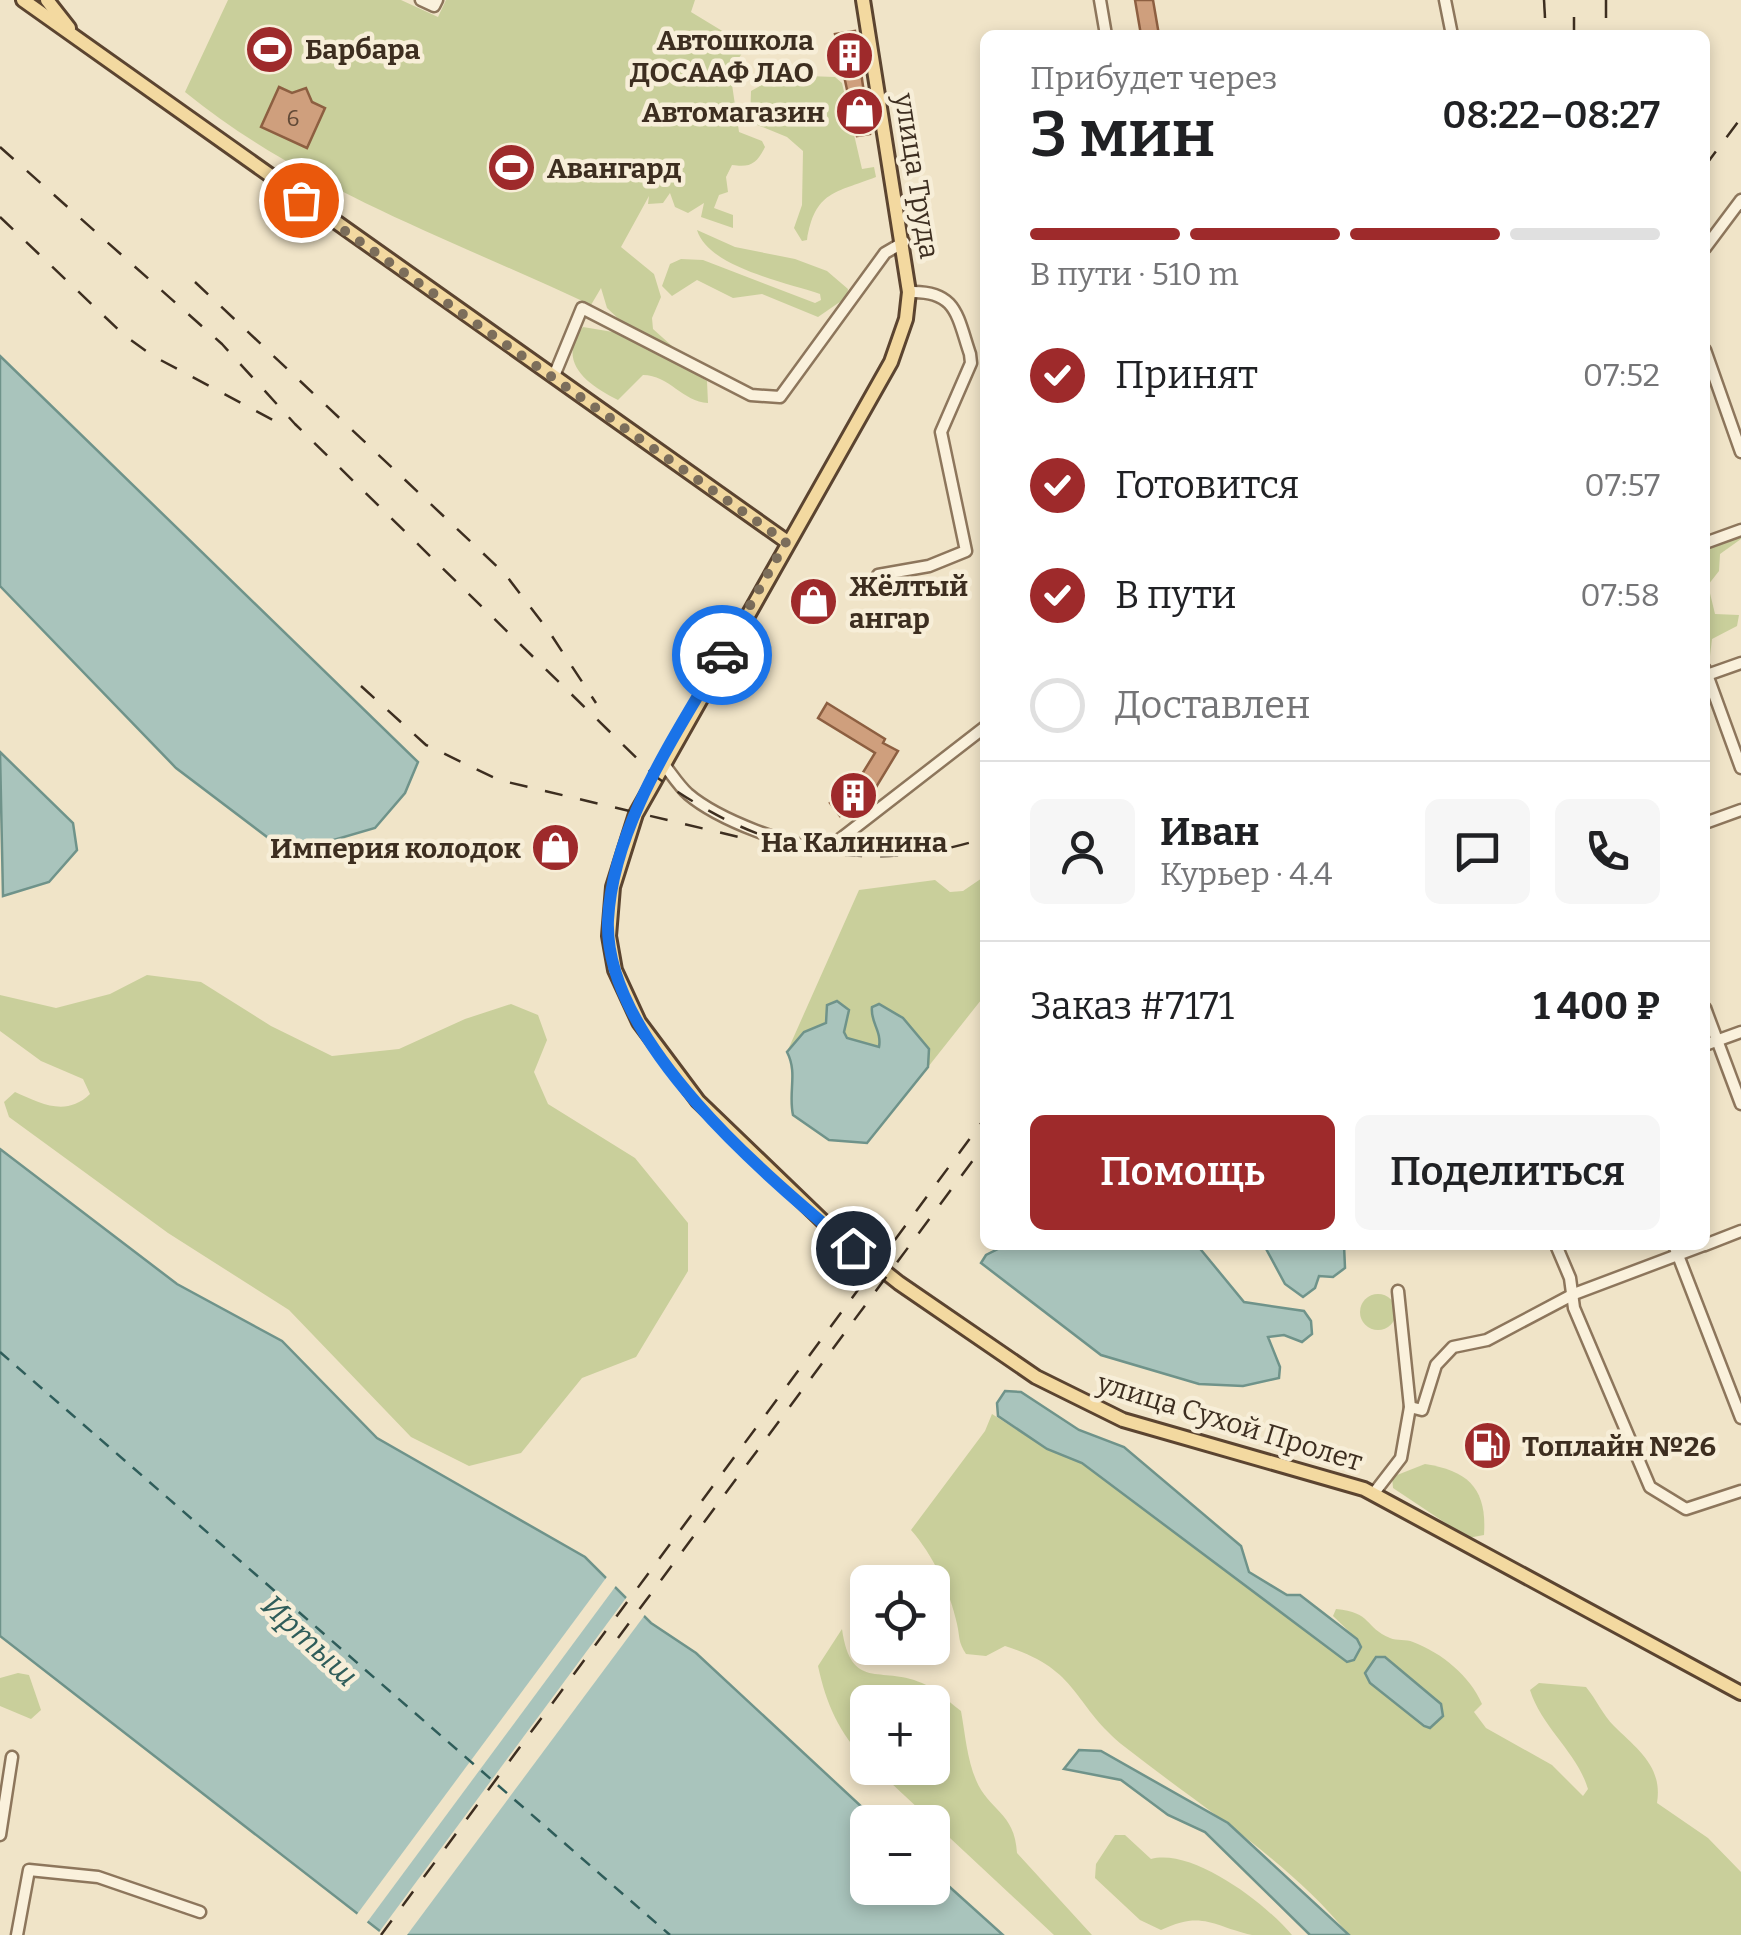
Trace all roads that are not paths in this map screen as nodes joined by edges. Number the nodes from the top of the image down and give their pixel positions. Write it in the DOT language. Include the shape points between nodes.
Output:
graph roads {
  1 [pos="17,0"];
  2 [pos="47,0"];
  3 [pos="421,0"];
  4 [pos="437,0"];
  5 [pos="865,0"];
  6 [pos="1100,0"];
  7 [pos="1445,0"];
  8 [pos="1105,30"];
  9 [pos="1451,30"];
  10 [pos="80,42"];
  11 [pos="1741,200"];
  12 [pos="1710,241"];
  13 [pos="904,242"];
  14 [pos="910,292"];
  15 [pos="1710,365"];
  16 [pos="554,376"];
  17 [pos="1718,389"];
  18 [pos="1710,392"];
  19 [pos="1741,452"];
  20 [pos="1741,530"];
  21 [pos="1710,541"];
  22 [pos="786,542"];
  23 [pos="878,576"];
  24 [pos="1741,663"];
  25 [pos="1710,671"];
  26 [pos="1710,683"];
  27 [pos="980,732"];
  28 [pos="662,762"];
  29 [pos="1741,768"];
  30 [pos="1741,810"];
  31 [pos="1710,821"];
  32 [pos="1741,1032"];
  33 [pos="1711,1043"];
  34 [pos="1741,1104"];
  35 [pos="1741,1230"];
  36 [pos="1710,1243"];
  37 [pos="1558,1250"];
  38 [pos="1676,1250"];
  39 [pos="1398,1291"];
  40 [pos="1574,1294"];
  41 [pos="1416,1409"];
  42 [pos="1741,1418"];
  43 [pos="1741,1492"];
  44 [pos="1374,1493"];
  45 [pos="1741,1693"];
  46 [pos="12,1757"];
  47 [pos="0,1836"];
  48 [pos="200,1912"];
  49 [pos="17,1935"];
  1 -- 10 [label="main road"];
  2 -- 10 [label="main road"];
  3 -- 4 [label="street" via="434,6"];
  5 -- 13 [label="main road, улица Труда"];
  6 -- 8 [label="street"];
  7 -- 9 [label="street"];
  10 -- 16 [label="main road"];
  11 -- 12 [label="street"];
  13 -- 14 [label="main road, улица Труда"];
  13 -- 16 [label="street" via="884,253 780,396 750,395 582,308"];
  14 -- 22 [label="main road, улица Сухой Пролет" via="891,362"];
  14 -- 23 [label="street, улица Труда" via="932,291 950,302 970,354 941,432 965,554"];
  15 -- 17 [label="street"];
  16 -- 22 [label="main road"];
  17 -- 18 [label="street"];
  17 -- 19 [label="street"];
  20 -- 21 [label="street"];
  22 -- 28 [label="main road, улица Сухой Пролет"];
  24 -- 25 [label="street"];
  26 -- 29 [label="street"];
  27 -- 28 [label="street" via="830,847 783,840 714,811 686,792"];
  28 -- 44 [label="main road, улица Сухой Пролет" via="636,814 613,887 608,936 615,970 652,1042 760,1166 885,1273 1024,1369 1102,1412"];
  30 -- 31 [label="street"];
  32 -- 33 [label="street"];
  33 -- 34 [label="street"];
  35 -- 36 [label="street"];
  37 -- 40 [label="street"];
  38 -- 40 [label="street"];
  38 -- 42 [label="street"];
  39 -- 41 [label="street"];
  40 -- 41 [label="street" via="1487,1340 1453,1346 1436,1365"];
  40 -- 43 [label="street" via="1574,1308 1650,1487 1686,1509"];
  41 -- 44 [label="street" via="1400,1458"];
  44 -- 45 [label="main road, улица Сухой Пролет"];
  46 -- 47 [label="street"];
  48 -- 49 [label="street" via="98,1877 29,1870"];
}
